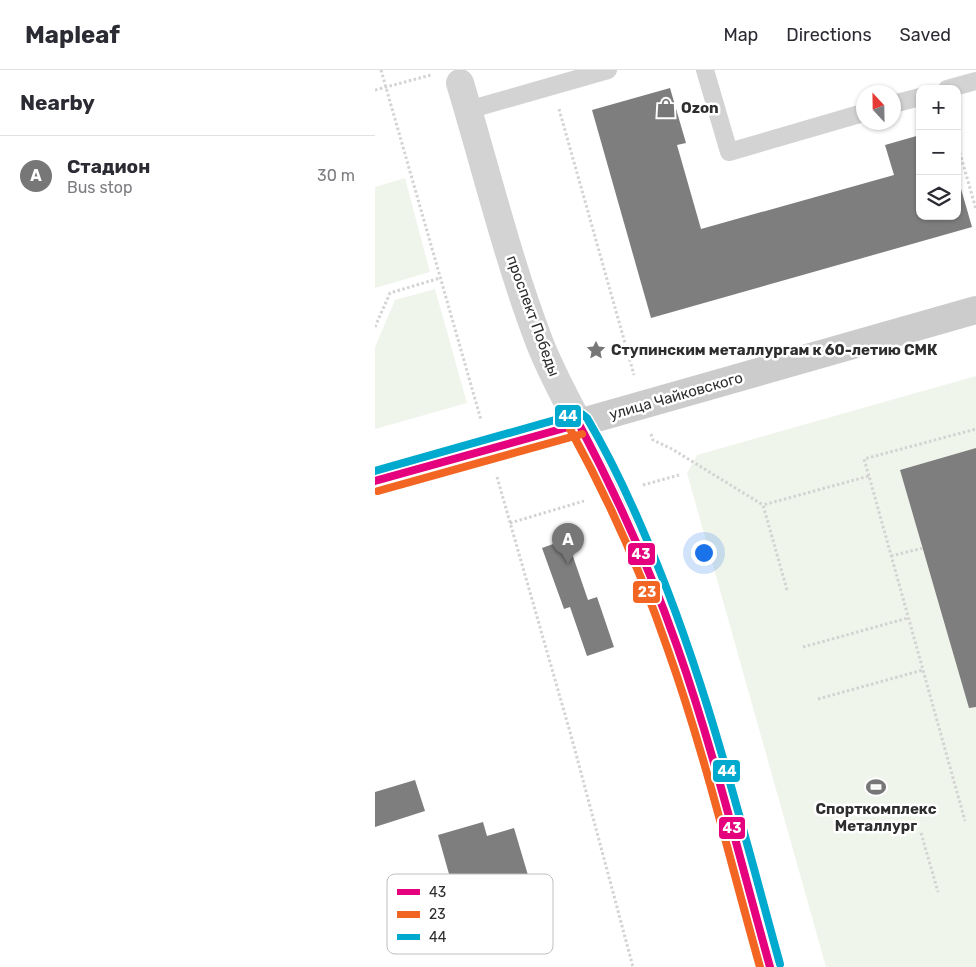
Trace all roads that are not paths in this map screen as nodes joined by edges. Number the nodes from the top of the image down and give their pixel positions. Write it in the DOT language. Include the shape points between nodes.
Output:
graph roads {
  1 [pos="608,70"];
  2 [pos="705,70"];
  3 [pos="976,81"];
  4 [pos="460,83"];
  5 [pos="961,85"];
  6 [pos="916,98"];
  7 [pos="901,102"];
  8 [pos="468,110"];
  9 [pos="856,115"];
  10 [pos="976,310"];
  11 [pos="579,424"];
  12 [pos="375,481"];
  13 [pos="770,967"];
  1 -- 8 [label="lane"];
  2 -- 9 [label="lane" via="729,152"];
  3 -- 5 [label="lane"];
  4 -- 8 [label="street, проспект Победы"];
  6 -- 7 [label="lane"];
  8 -- 11 [label="street, проспект Победы" via="525,303 558,384"];
  10 -- 11 [label="main road, улица Чайковского"];
  11 -- 12 [label="main road, улица Чайковского"];
  11 -- 13 [label="main road, проспект Победы" via="629,522 681,655"];
}
